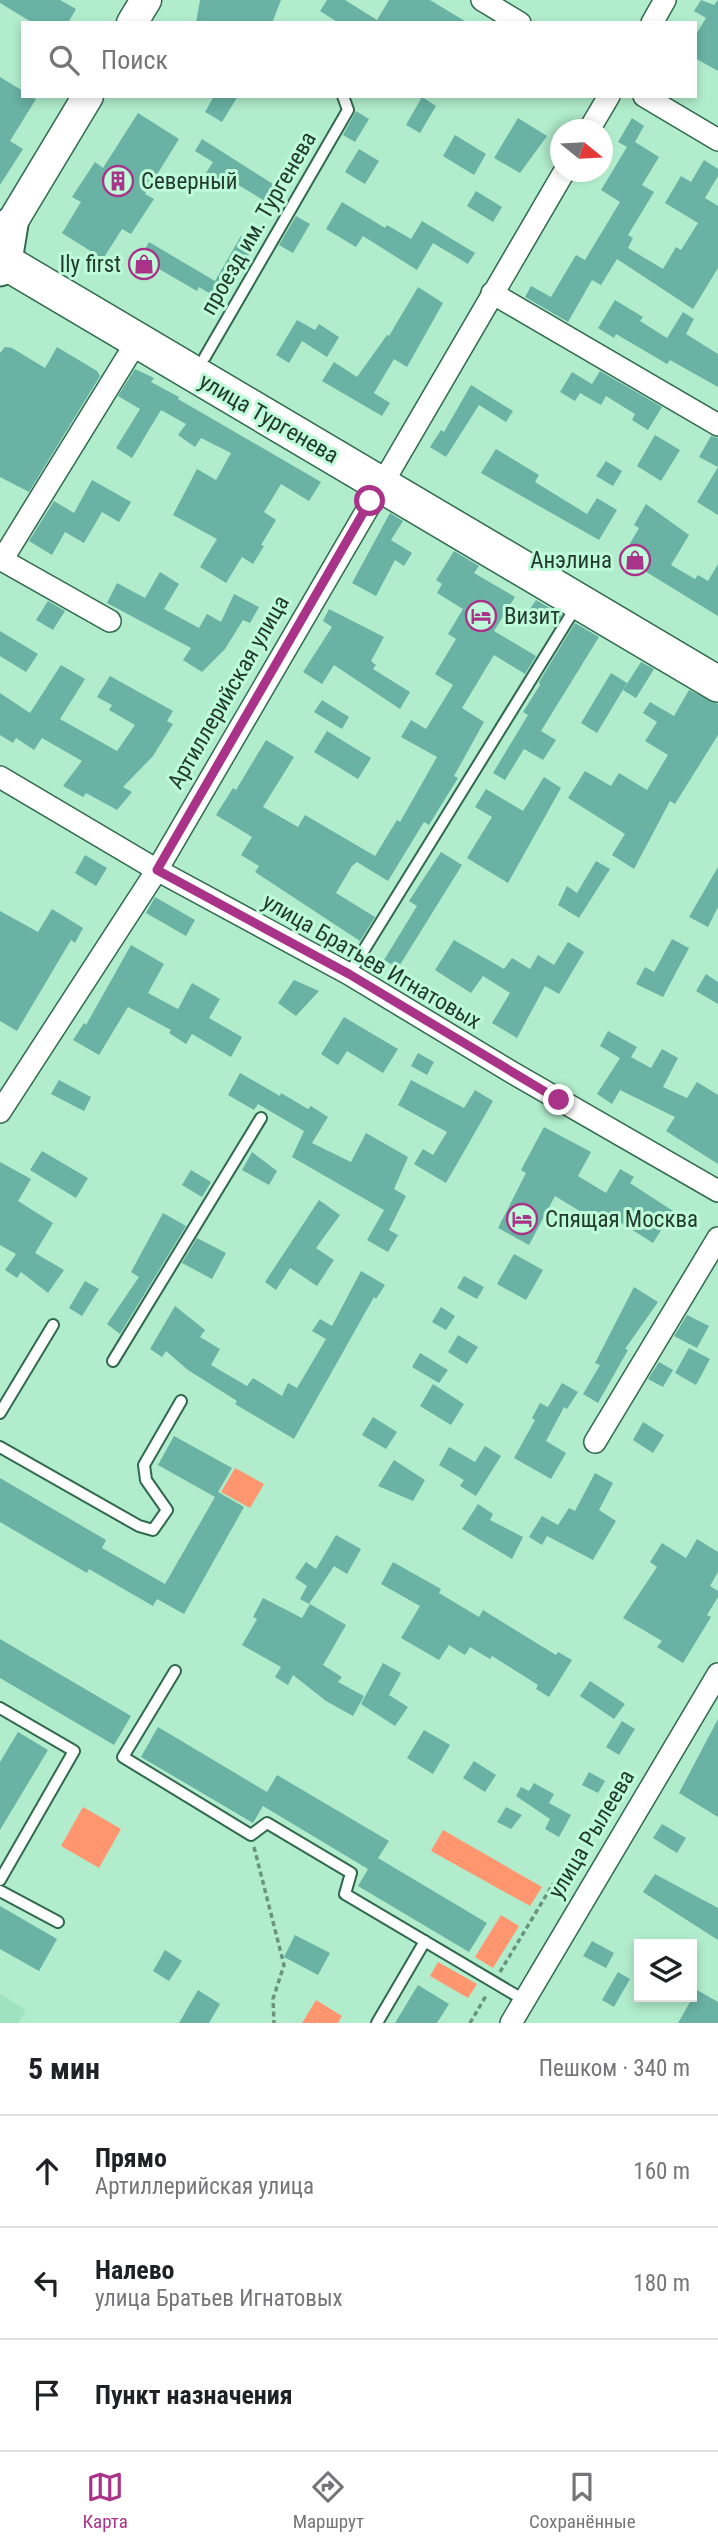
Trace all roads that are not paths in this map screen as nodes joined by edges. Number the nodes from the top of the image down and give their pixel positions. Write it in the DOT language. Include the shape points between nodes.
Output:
graph roads {
  1 [pos="146,0"];
  2 [pos="482,0"];
  3 [pos="665,0"];
  4 [pos="133,21"];
  5 [pos="517,21"];
  6 [pos="653,21"];
  7 [pos="87,98"];
  8 [pos="343,98"];
  9 [pos="608,98"];
  10 [pos="648,98"];
  11 [pos="595,119"];
  12 [pos="718,140"];
  13 [pos="558,182"];
  14 [pos="3,246"];
  15 [pos="492,293"];
  16 [pos="137,341"];
  17 [pos="205,357"];
  18 [pos="718,425"];
  19 [pos="385,474"];
  20 [pos="580,600"];
  21 [pos="110,621"];
  22 [pos="718,662"];
  23 [pos="718,684"];
  24 [pos="0,777"];
  25 [pos="157,870"];
  26 [pos="349,974"];
  27 [pos="0,1112"];
  28 [pos="261,1118"];
  29 [pos="718,1191"];
  30 [pos="718,1238"];
  31 [pos="53,1325"];
  32 [pos="113,1361"];
  33 [pos="181,1401"];
  34 [pos="0,1413"];
  35 [pos="595,1443"];
  36 [pos="0,1447"];
  37 [pos="175,1671"];
  38 [pos="718,1674"];
  39 [pos="0,1708"];
  40 [pos="0,1880"];
  41 [pos="0,1891"];
  42 [pos="58,1922"];
  43 [pos="425,1941"];
  44 [pos="524,2000"];
  45 [pos="377,2023"];
  46 [pos="511,2023"];
  1 -- 4 [label="main road"];
  2 -- 5 [label="street"];
  3 -- 6 [label="street"];
  7 -- 14 [label="main road"];
  8 -- 17 [label="lane, проезд им. Тургенева" via="348,110"];
  9 -- 11 [label="street"];
  10 -- 12 [label="street"];
  13 -- 15 [label="street, Артиллерийская улица"];
  14 -- 16 [label="highway, улица Тургенева"];
  14 -- 17 [label="highway, улица Тургенева"];
  15 -- 18 [label="street"];
  15 -- 19 [label="street, Артиллерийская улица"];
  16 -- 19 [label="highway, улица Тургенева"];
  16 -- 21 [label="street" via="2,560"];
  17 -- 19 [label="highway, улица Тургенева"];
  19 -- 20 [label="highway, улица Тургенева"];
  19 -- 22 [label="highway, улица Тургенева"];
  19 -- 25 [label="street, Артиллерийская улица"];
  20 -- 23 [label="highway, улица Тургенева"];
  20 -- 26 [label="lane"];
  24 -- 25 [label="street, улица Братьев Игнатовых"];
  25 -- 26 [label="street, улица Братьев Игнатовых"];
  25 -- 27 [label="street, Артиллерийская улица"];
  26 -- 29 [label="street, улица Братьев Игнатовых"];
  28 -- 32 [label="lane"];
  30 -- 35 [label="street"];
  31 -- 34 [label="lane"];
  33 -- 36 [label="lane" via="144,1465 146,1480 167,1510 153,1530"];
  37 -- 43 [label="lane" via="123,1758 251,1835 267,1822 351,1873 345,1894"];
  38 -- 44 [label="street, улица Рылеева"];
  39 -- 40 [label="lane" via="74,1751"];
  41 -- 42 [label="lane"];
  43 -- 44 [label="lane"];
  43 -- 45 [label="lane"];
  44 -- 46 [label="street, улица Рылеева"];
}
